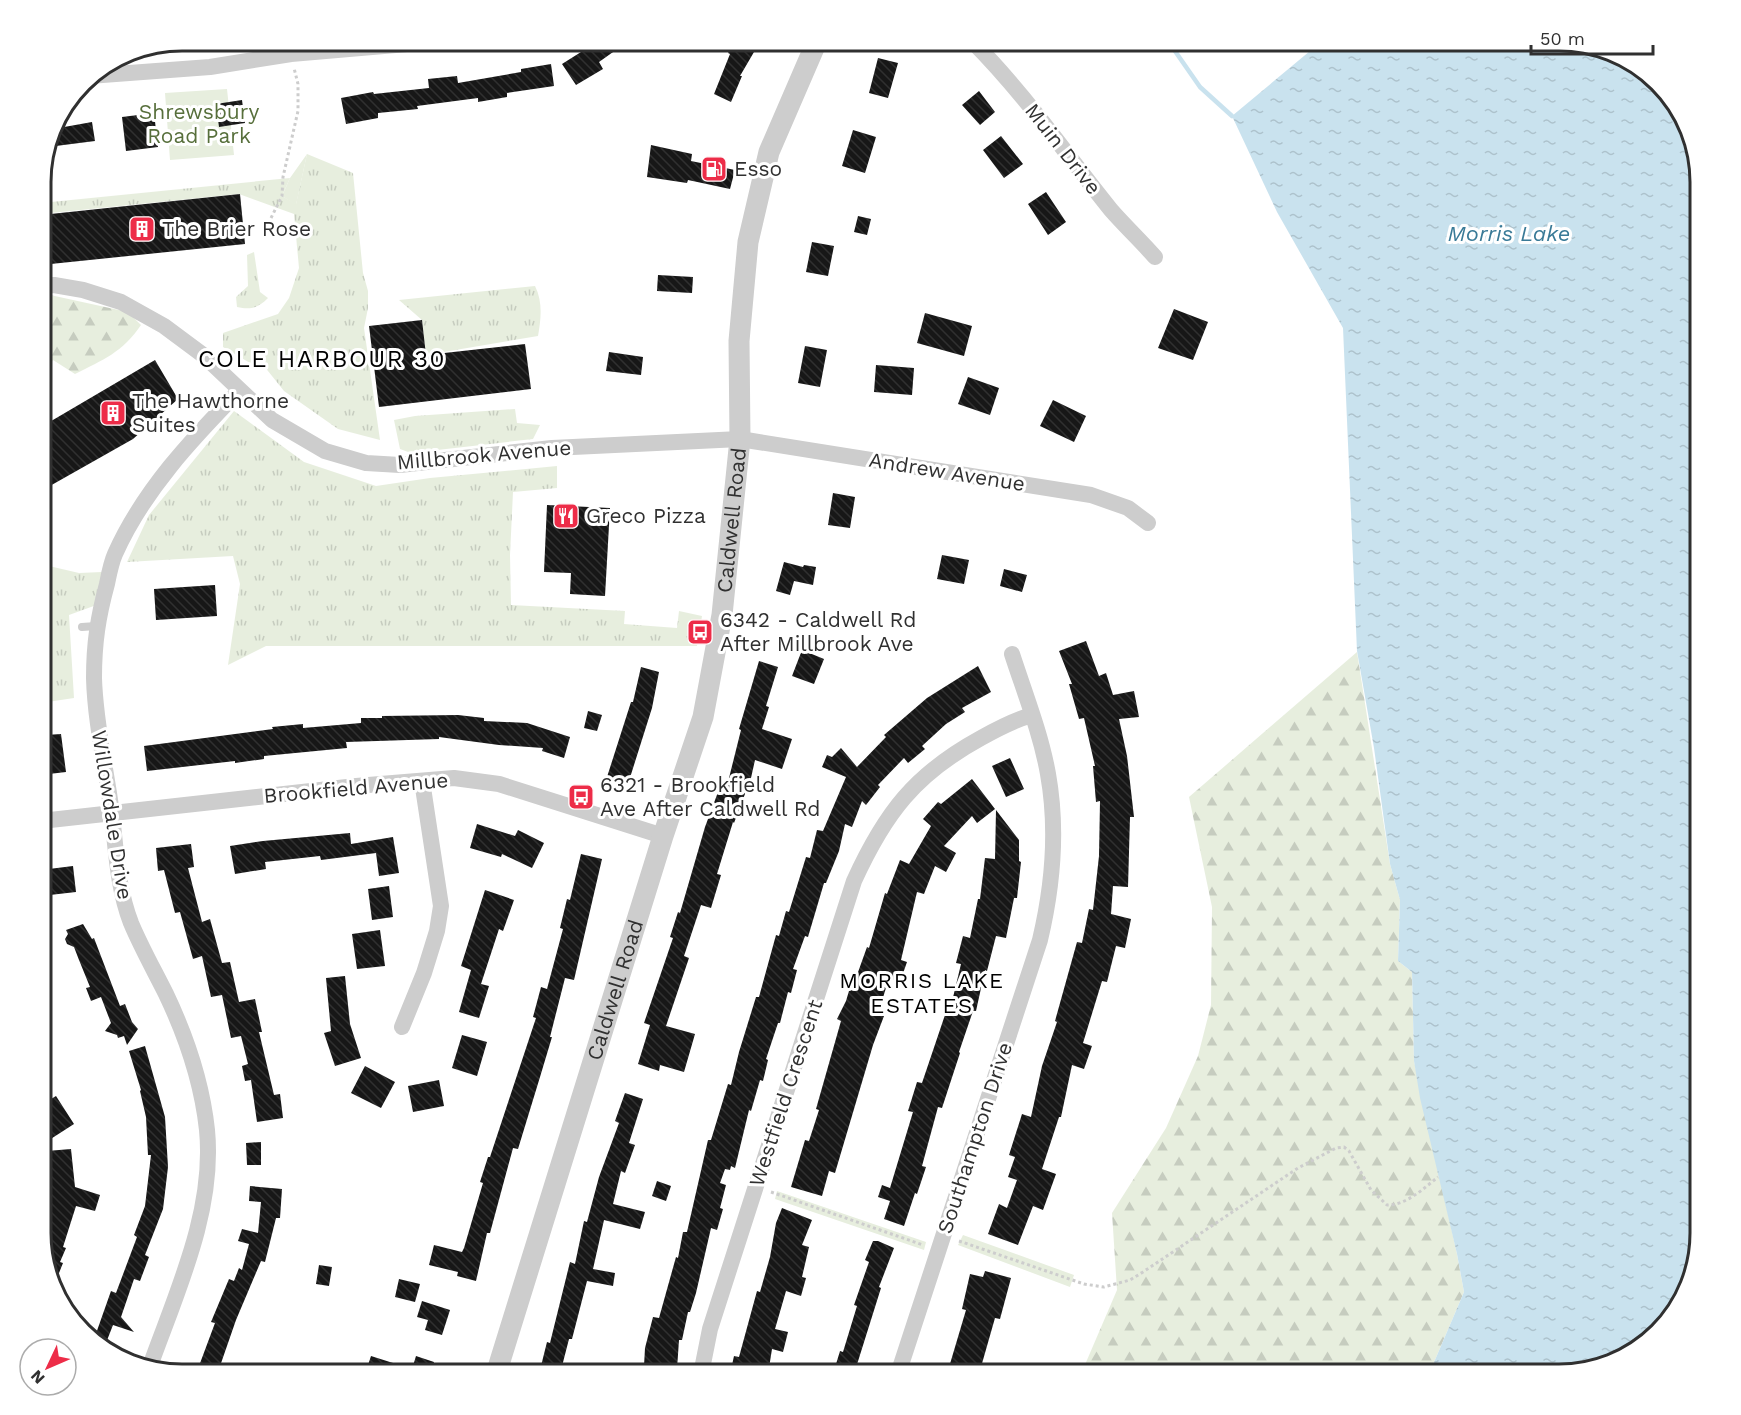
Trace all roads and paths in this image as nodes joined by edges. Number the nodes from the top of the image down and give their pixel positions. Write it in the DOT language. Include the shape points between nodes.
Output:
graph roads {
  1 [pos="274,51"];
  2 [pos="291,51"];
  3 [pos="812,51"];
  4 [pos="983,51"];
  5 [pos="110,73"];
  6 [pos="271,218"];
  7 [pos="1155,257"];
  8 [pos="51,285"];
  9 [pos="239,391"];
  10 [pos="740,439"];
  11 [pos="1148,523"];
  12 [pos="1012,654"];
  13 [pos="1032,715"];
  14 [pos="422,781"];
  15 [pos="112,813"];
  16 [pos="51,819"];
  17 [pos="663,836"];
  18 [pos="402,1027"];
  19 [pos="1438,1177"];
  20 [pos="755,1186"];
  21 [pos="941,1243"];
  22 [pos="152,1361"];
  23 [pos="499,1364"];
  24 [pos="703,1364"];
  25 [pos="901,1364"];
  1 -- 5 [label="street" via="210,67"];
  2 -- 6 [label="path" via="298,84 298,111 282,196"];
  3 -- 10 [label="street, Caldwell Road" via="769,152 748,242 739,341"];
  4 -- 7 [label="street, Muin Drive" via="1113,212"];
  8 -- 9 [label="street, Millbrook Avenue" via="121,302 164,326 203,355"];
  9 -- 10 [label="street, Millbrook Avenue" via="272,420 310,443 366,463 400,465 552,448"];
  9 -- 15 [label="street, Willowdale Drive" via="184,451 134,516 114,556 89,627 96,709"];
  10 -- 11 [label="street, Andrew Avenue" via="1091,495 1128,508"];
  10 -- 17 [label="street, Caldwell Road" via="722,615 710,684 703,717"];
  12 -- 13 [label="street, Southampton Drive"];
  13 -- 20 [label="street, Westfield Crescent" via="971,744 927,774 897,804 869,848 854,881"];
  13 -- 21 [label="street, Southampton Drive" via="1048,773 1052,806 1048,906"];
  14 -- 15 [label="street, Brookfield Avenue"];
  14 -- 17 [label="street, Brookfield Avenue" via="471,779 499,784"];
  14 -- 18 [label="street" via="441,906 427,964"];
  15 -- 16 [label="street, Brookfield Avenue"];
  15 -- 22 [label="street, Willowdale Drive" via="122,896 183,1035 201,1089 207,1132 207,1173 200,1214"];
  17 -- 23 [label="street, Caldwell Road"];
  19 -- 21 [label="path" via="1404,1201 1388,1205 1371,1190 1348,1151 1336,1148 1298,1168 1130,1280 1104,1287"];
  20 -- 21 [label="path"];
  20 -- 24 [label="street, Westfield Crescent" via="710,1329"];
  21 -- 25 [label="street, Southampton Drive"];
}
